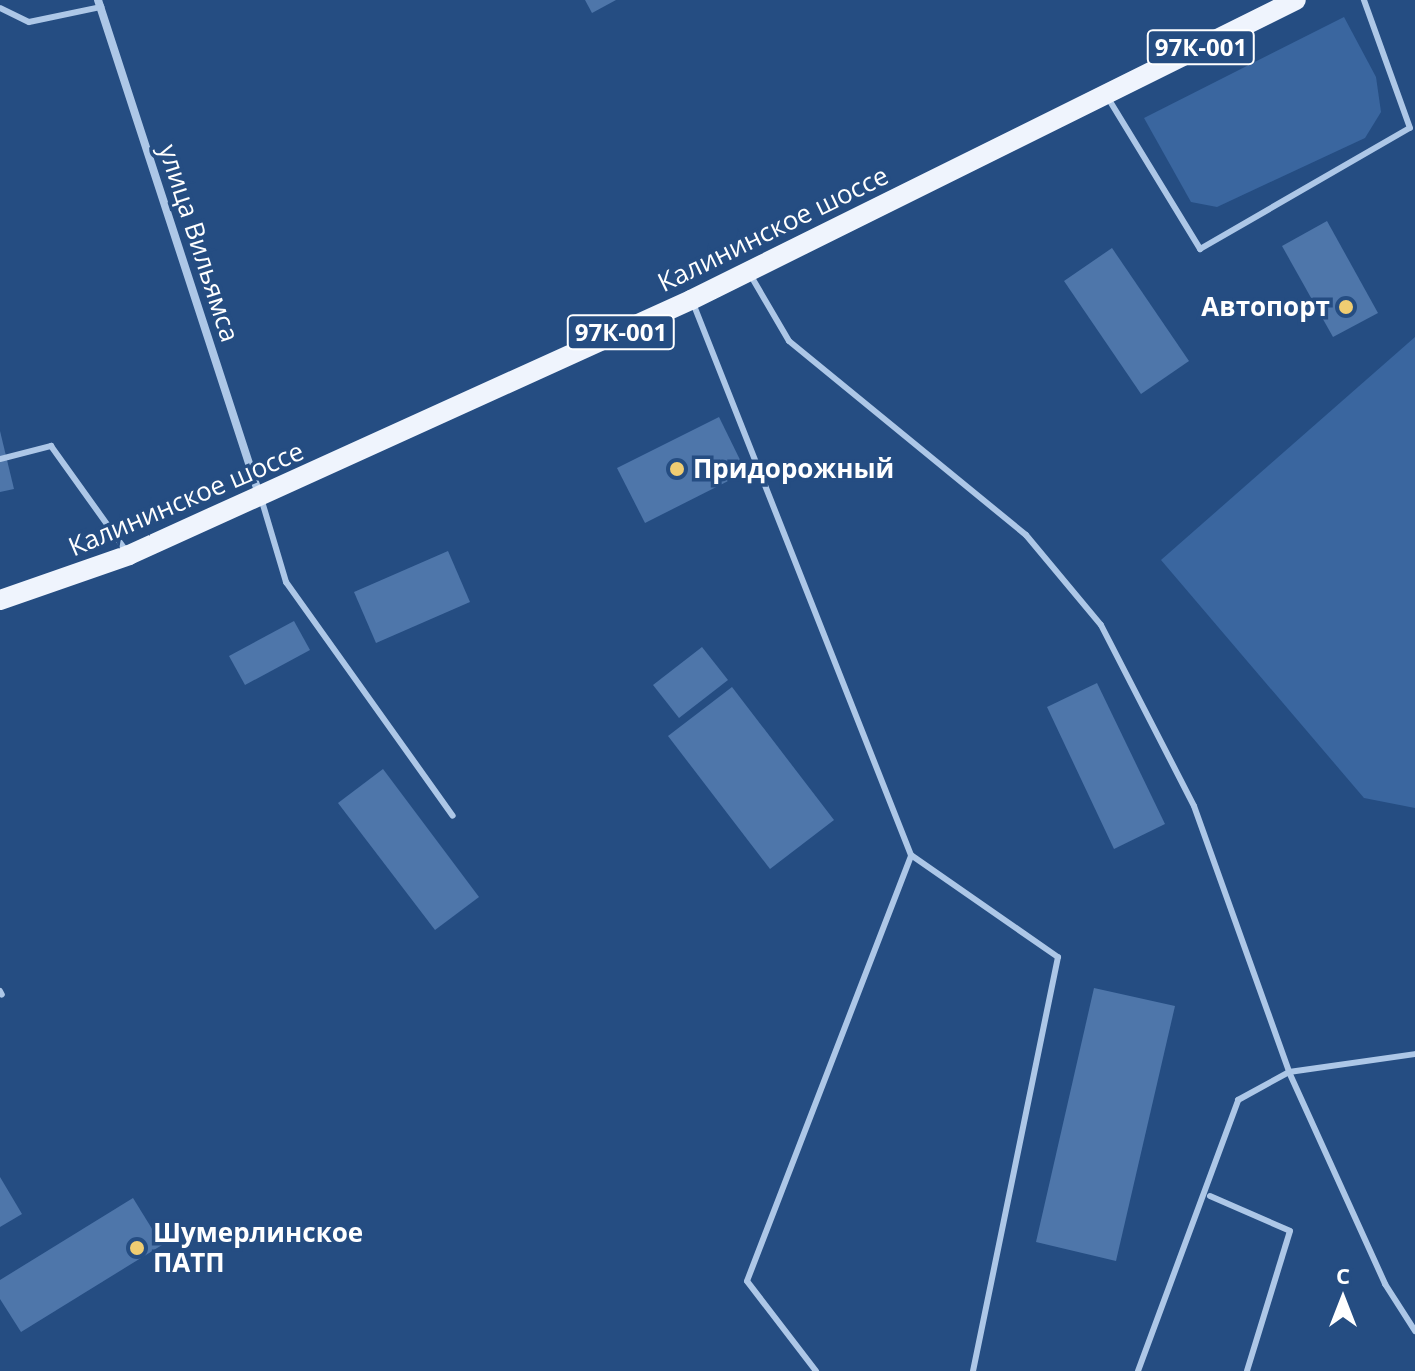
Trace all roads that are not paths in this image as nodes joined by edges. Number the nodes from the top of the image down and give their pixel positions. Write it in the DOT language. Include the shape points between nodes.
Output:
graph roads {
  1 [pos="1296,0"];
  2 [pos="1364,0"];
  3 [pos="100,3"];
  4 [pos="0,8"];
  5 [pos="1107,95"];
  6 [pos="747,269"];
  7 [pos="691,300"];
  8 [pos="0,459"];
  9 [pos="261,498"];
  10 [pos="129,555"];
  11 [pos="0,600"];
  12 [pos="453,816"];
  13 [pos="911,855"];
  14 [pos="1415,1054"];
  15 [pos="1289,1072"];
  16 [pos="1210,1196"];
  17 [pos="1415,1331"];
  18 [pos="816,1371"];
  19 [pos="973,1371"];
  20 [pos="1138,1371"];
  21 [pos="1247,1371"];
  1 -- 5 [label="main road, Калининское шоссе / 97К-001"];
  2 -- 5 [label="lane" via="1410,128 1200,249"];
  3 -- 4 [label="lane" via="29,22"];
  3 -- 9 [label="street, улица Вильямса"];
  5 -- 6 [label="main road, Калининское шоссе / 97К-001"];
  6 -- 7 [label="main road, Калининское шоссе / 97К-001"];
  6 -- 15 [label="lane" via="789,341 1026,535 1101,625 1194,806"];
  7 -- 9 [label="main road, Калининское шоссе / 97К-001"];
  7 -- 13 [label="lane"];
  8 -- 10 [label="lane" via="51,446"];
  9 -- 10 [label="main road, Калининское шоссе / 97К-001"];
  9 -- 12 [label="lane" via="286,582"];
  10 -- 11 [label="main road, Калининское шоссе / 97К-001"];
  13 -- 18 [label="lane" via="747,1281"];
  13 -- 19 [label="lane" via="1058,957"];
  14 -- 15 [label="lane"];
  15 -- 17 [label="lane" via="1385,1284"];
  15 -- 20 [label="lane" via="1238,1100"];
  16 -- 21 [label="lane" via="1290,1231"];
}
